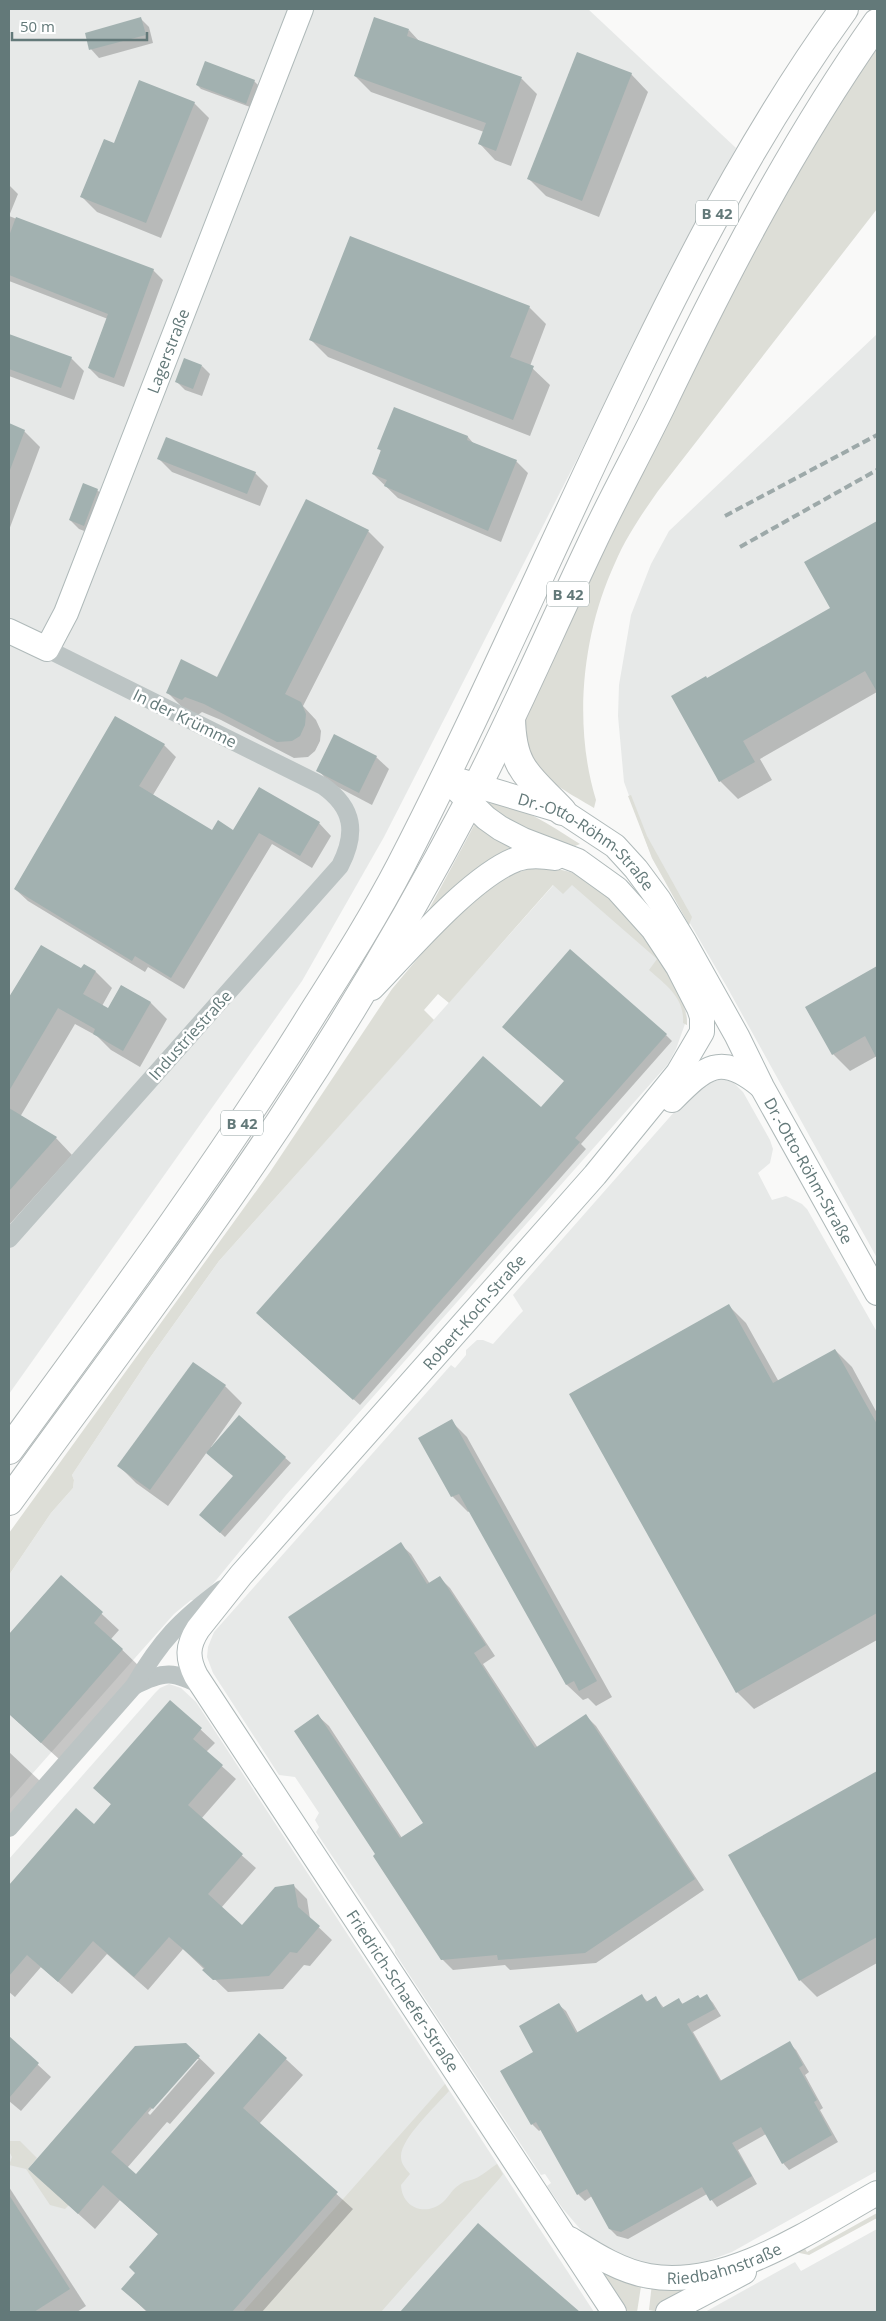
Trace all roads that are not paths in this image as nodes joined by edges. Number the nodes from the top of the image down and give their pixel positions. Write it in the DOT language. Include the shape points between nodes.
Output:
graph roads {
  1 [pos="287,9"];
  2 [pos="301,9"];
  3 [pos="844,9"];
  4 [pos="877,24"];
  5 [pos="283,51"];
  6 [pos="9,631"];
  7 [pos="47,649"];
  8 [pos="511,718"];
  9 [pos="445,778"];
  10 [pos="474,793"];
  11 [pos="562,811"];
  12 [pos="349,820"];
  13 [pos="578,861"];
  14 [pos="350,1011"];
  15 [pos="698,1041"];
  16 [pos="762,1087"];
  17 [pos="594,1175"];
  18 [pos="9,1239"];
  19 [pos="877,1293"];
  20 [pos="9,1450"];
  21 [pos="9,1501"];
  22 [pos="241,1576"];
  23 [pos="134,1686"];
  24 [pos="204,1687"];
  25 [pos="9,1828"];
  26 [pos="877,2193"];
  27 [pos="564,2236"];
  28 [pos="761,2258"];
  29 [pos="608,2303"];
  30 [pos="668,2312"];
  1 -- 5 [label="main road, Lagerstraße"];
  2 -- 5 [label="main road, Lagerstraße"];
  3 -- 9 [label="main road, B 42" via="793,82 687,266"];
  4 -- 8 [label="main road, B 42" via="777,179 714,295 592,542"];
  5 -- 7 [label="main road, Lagerstraße" via="72,600"];
  6 -- 7 [label="main road, In der Krümme"];
  7 -- 12 [label="street, In der Krümme" via="323,786 341,800"];
  8 -- 10 [label="main road, B 42"];
  8 -- 11 [label="main road" via="511,739 517,760 525,773"];
  9 -- 10 [label="main road, Dr.-Otto-Röhm-Straße"];
  9 -- 20 [label="main road, B 42" via="362,935 277,1070 159,1244"];
  10 -- 11 [label="main road, Dr.-Otto-Röhm-Straße"];
  10 -- 13 [label="main road, Dr.-Otto-Röhm-Straße" via="486,818 501,828"];
  10 -- 14 [label="main road, B 42"];
  11 -- 16 [label="main road, Dr.-Otto-Röhm-Straße" via="615,846 650,887 677,929"];
  12 -- 18 [label="street, Industriestraße" via="348,845 340,866"];
  13 -- 14 [label="main road" via="534,856 518,859 498,869 437,920"];
  13 -- 15 [label="main road, Dr.-Otto-Röhm-Straße" via="617,889 662,942 699,1008 703,1025"];
  14 -- 21 [label="main road, B 42" via="262,1148"];
  15 -- 17 [label="main road, Robert-Koch-Straße" via="678,1073"];
  16 -- 17 [label="main road" via="746,1074 730,1067 705,1070"];
  16 -- 19 [label="main road, Dr.-Otto-Röhm-Straße"];
  17 -- 22 [label="main road, Robert-Koch-Straße"];
  22 -- 23 [label="street, Robert-Koch-Straße" via="179,1623 149,1660"];
  22 -- 24 [label="main road, Robert-Koch-Straße" via="192,1639 189,1658"];
  23 -- 24 [label="street, Robert-Koch-Straße" via="160,1674 171,1673"];
  23 -- 25 [label="street, Robert-Koch-Straße"];
  24 -- 27 [label="main road, Friedrich-Schaefer-Straße"];
  26 -- 28 [label="main road, Riedbahnstraße"];
  27 -- 28 [label="main road, Riedbahnstraße" via="611,2263 665,2278 692,2277"];
  27 -- 29 [label="main road, Friedrich-Schaefer-Straße"];
  28 -- 30 [label="main road" via="738,2277"];
}
